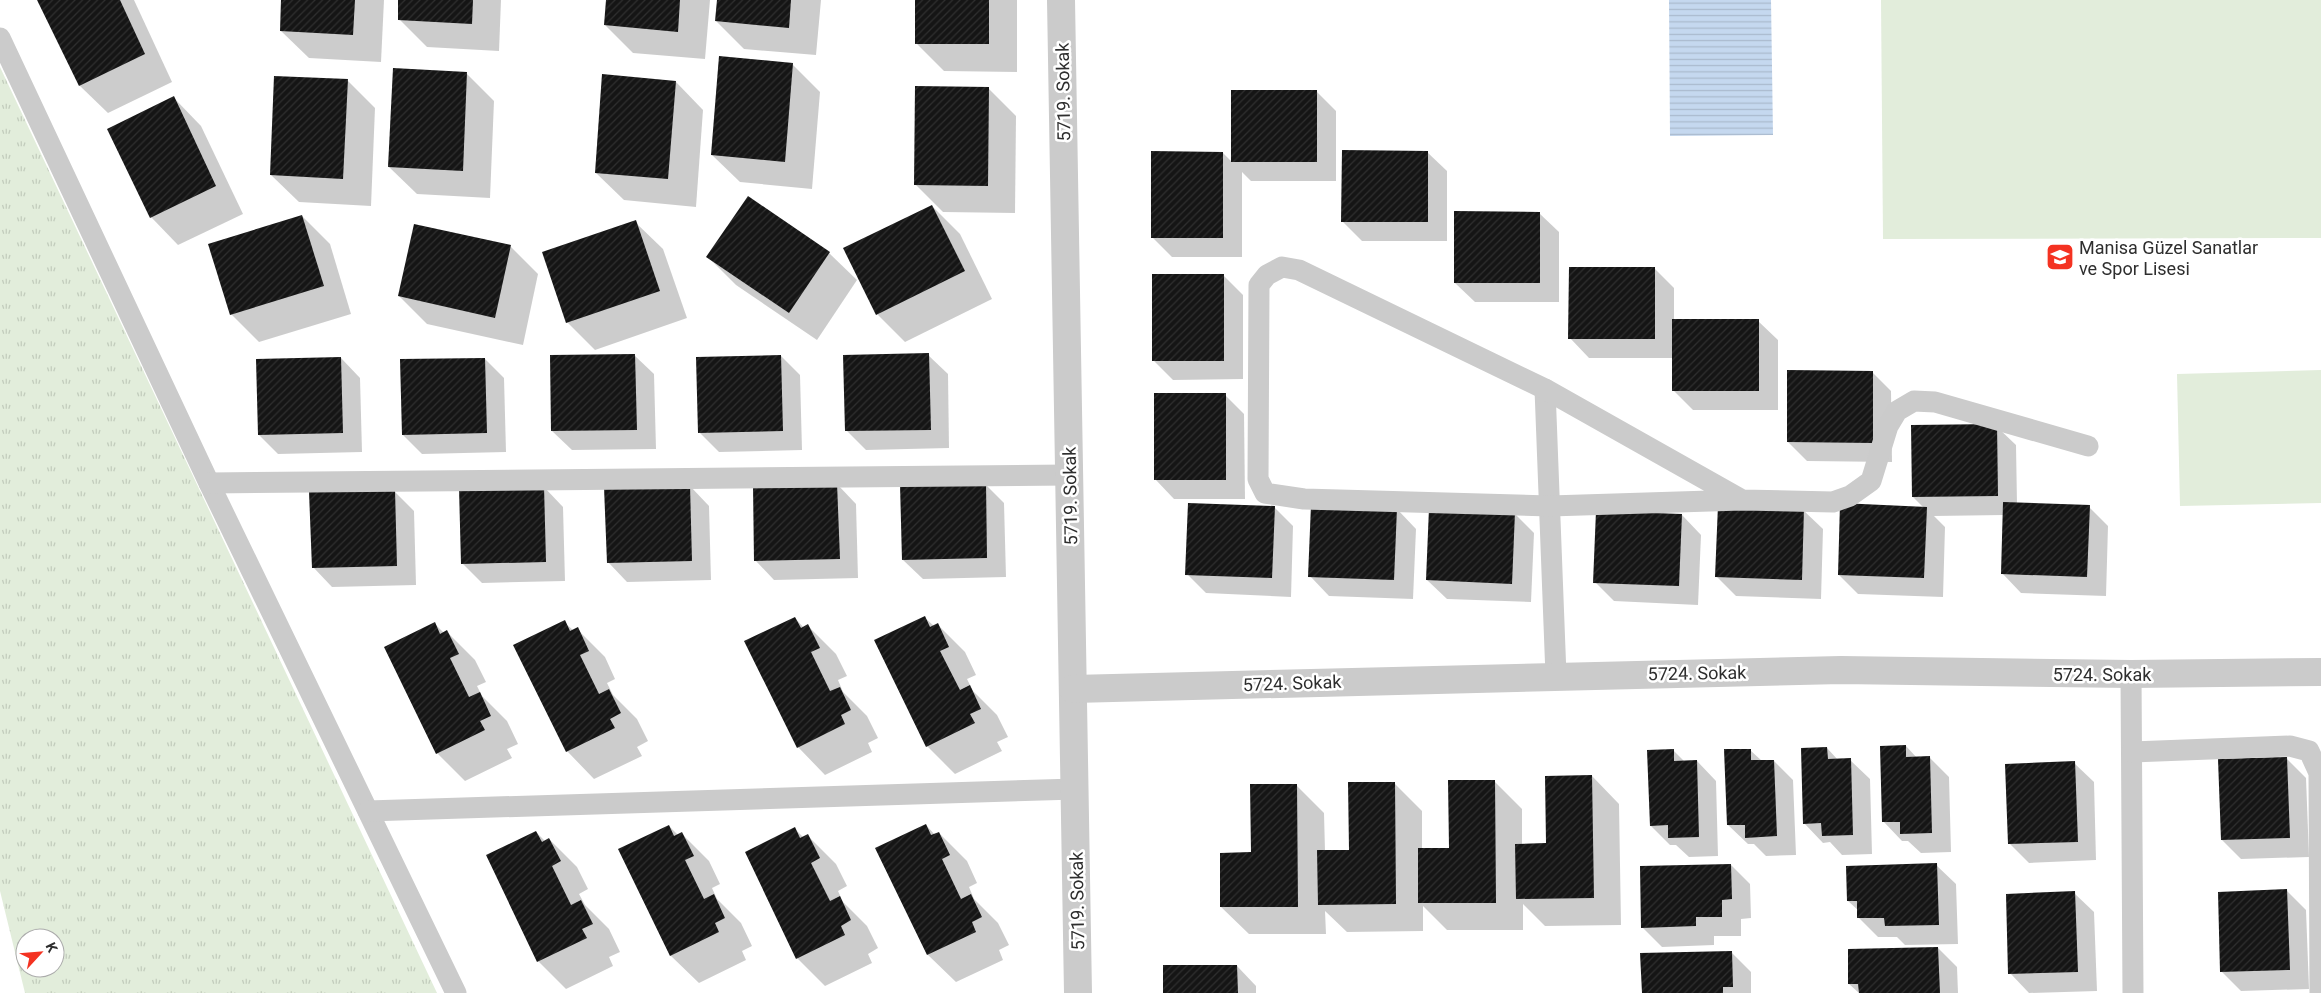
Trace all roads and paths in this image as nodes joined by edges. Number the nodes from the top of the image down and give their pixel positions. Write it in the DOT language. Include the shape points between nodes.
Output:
graph roads {
  1 [pos="1061,0"];
  2 [pos="0,38"];
  3 [pos="1545,389"];
  4 [pos="2088,446"];
  5 [pos="1069,475"];
  6 [pos="208,483"];
  7 [pos="1742,500"];
  8 [pos="1550,506"];
  9 [pos="2321,672"];
  10 [pos="2131,674"];
  11 [pos="1556,676"];
  12 [pos="1073,689"];
  13 [pos="2132,752"];
  14 [pos="1076,790"];
  15 [pos="368,810"];
  16 [pos="456,993"];
  17 [pos="1078,993"];
  18 [pos="2133,993"];
  19 [pos="2320,993"];
  1 -- 5 [label="street, 5719. Sokak"];
  2 -- 6 [label="lane"];
  3 -- 7 [label="lane"];
  3 -- 8 [label="lane"];
  3 -- 8 [label="lane" via="1298,270 1282,267 1267,275 1259,285 1258,479 1265,493 1304,498"];
  4 -- 7 [label="lane" via="1935,402 1914,401 1897,411 1888,426 1871,481 1850,496 1833,502"];
  5 -- 6 [label="lane"];
  5 -- 12 [label="street, 5719. Sokak"];
  6 -- 15 [label="lane"];
  7 -- 8 [label="lane"];
  8 -- 11 [label="lane"];
  9 -- 10 [label="street, 5724. Sokak"];
  10 -- 11 [label="street, 5724. Sokak" via="1840,670"];
  10 -- 13 [label="lane"];
  11 -- 12 [label="street, 5724. Sokak"];
  12 -- 14 [label="street, 5719. Sokak"];
  13 -- 18 [label="lane"];
  13 -- 19 [label="lane" via="2290,746 2309,751 2320,773"];
  14 -- 15 [label="lane"];
  14 -- 17 [label="street, 5719. Sokak"];
  15 -- 16 [label="lane"];
}
